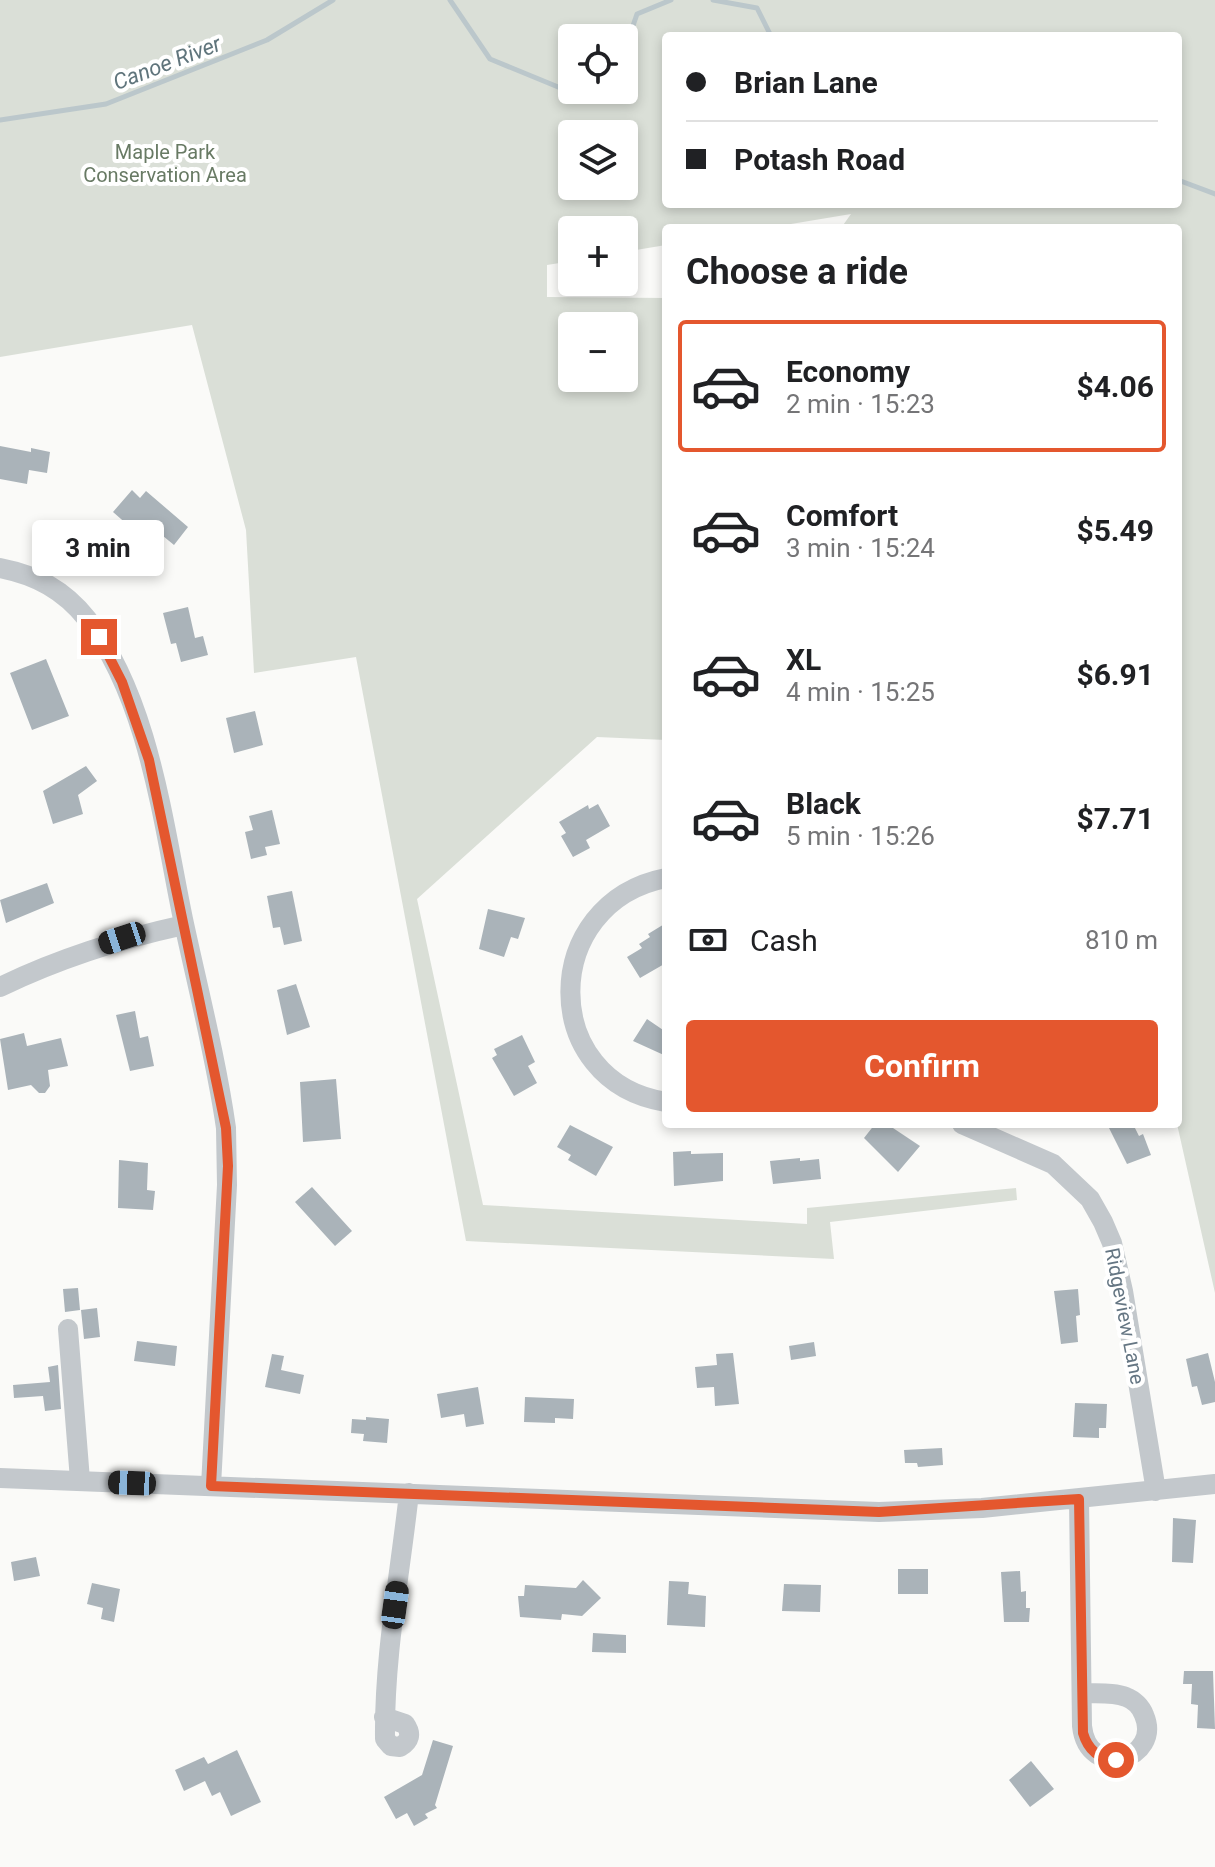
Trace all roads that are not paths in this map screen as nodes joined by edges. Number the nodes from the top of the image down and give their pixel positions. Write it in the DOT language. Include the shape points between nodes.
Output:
graph roads {
  1 [pos="0,568"];
  2 [pos="662,879"];
  3 [pos="184,925"];
  4 [pos="0,987"];
  5 [pos="662,1101"];
  6 [pos="971,1128"];
  7 [pos="68,1329"];
  8 [pos="0,1478"];
  9 [pos="80,1480"];
  10 [pos="1215,1484"];
  11 [pos="211,1486"];
  12 [pos="1156,1491"];
  13 [pos="409,1493"];
  14 [pos="1079,1499"];
  15 [pos="1082,1693"];
  16 [pos="384,1717"];
  1 -- 3 [label="street" via="31,576 64,594 105,648 143,738"];
  2 -- 5 [label="street" via="628,891 596,918 575,954 569,995 579,1035 602,1070 636,1094"];
  3 -- 4 [label="street" via="122,938"];
  3 -- 11 [label="street" via="227,1147"];
  6 -- 12 [label="street, Ridgeview Lane" via="1053,1164 1090,1199 1103,1222 1123,1291"];
  7 -- 9 [label="street"];
  8 -- 9 [label="street"];
  9 -- 11 [label="street"];
  10 -- 12 [label="street"];
  11 -- 13 [label="street"];
  12 -- 14 [label="street"];
  13 -- 14 [label="street" via="879,1512"];
  13 -- 16 [label="street"];
  14 -- 15 [label="street"];
}
